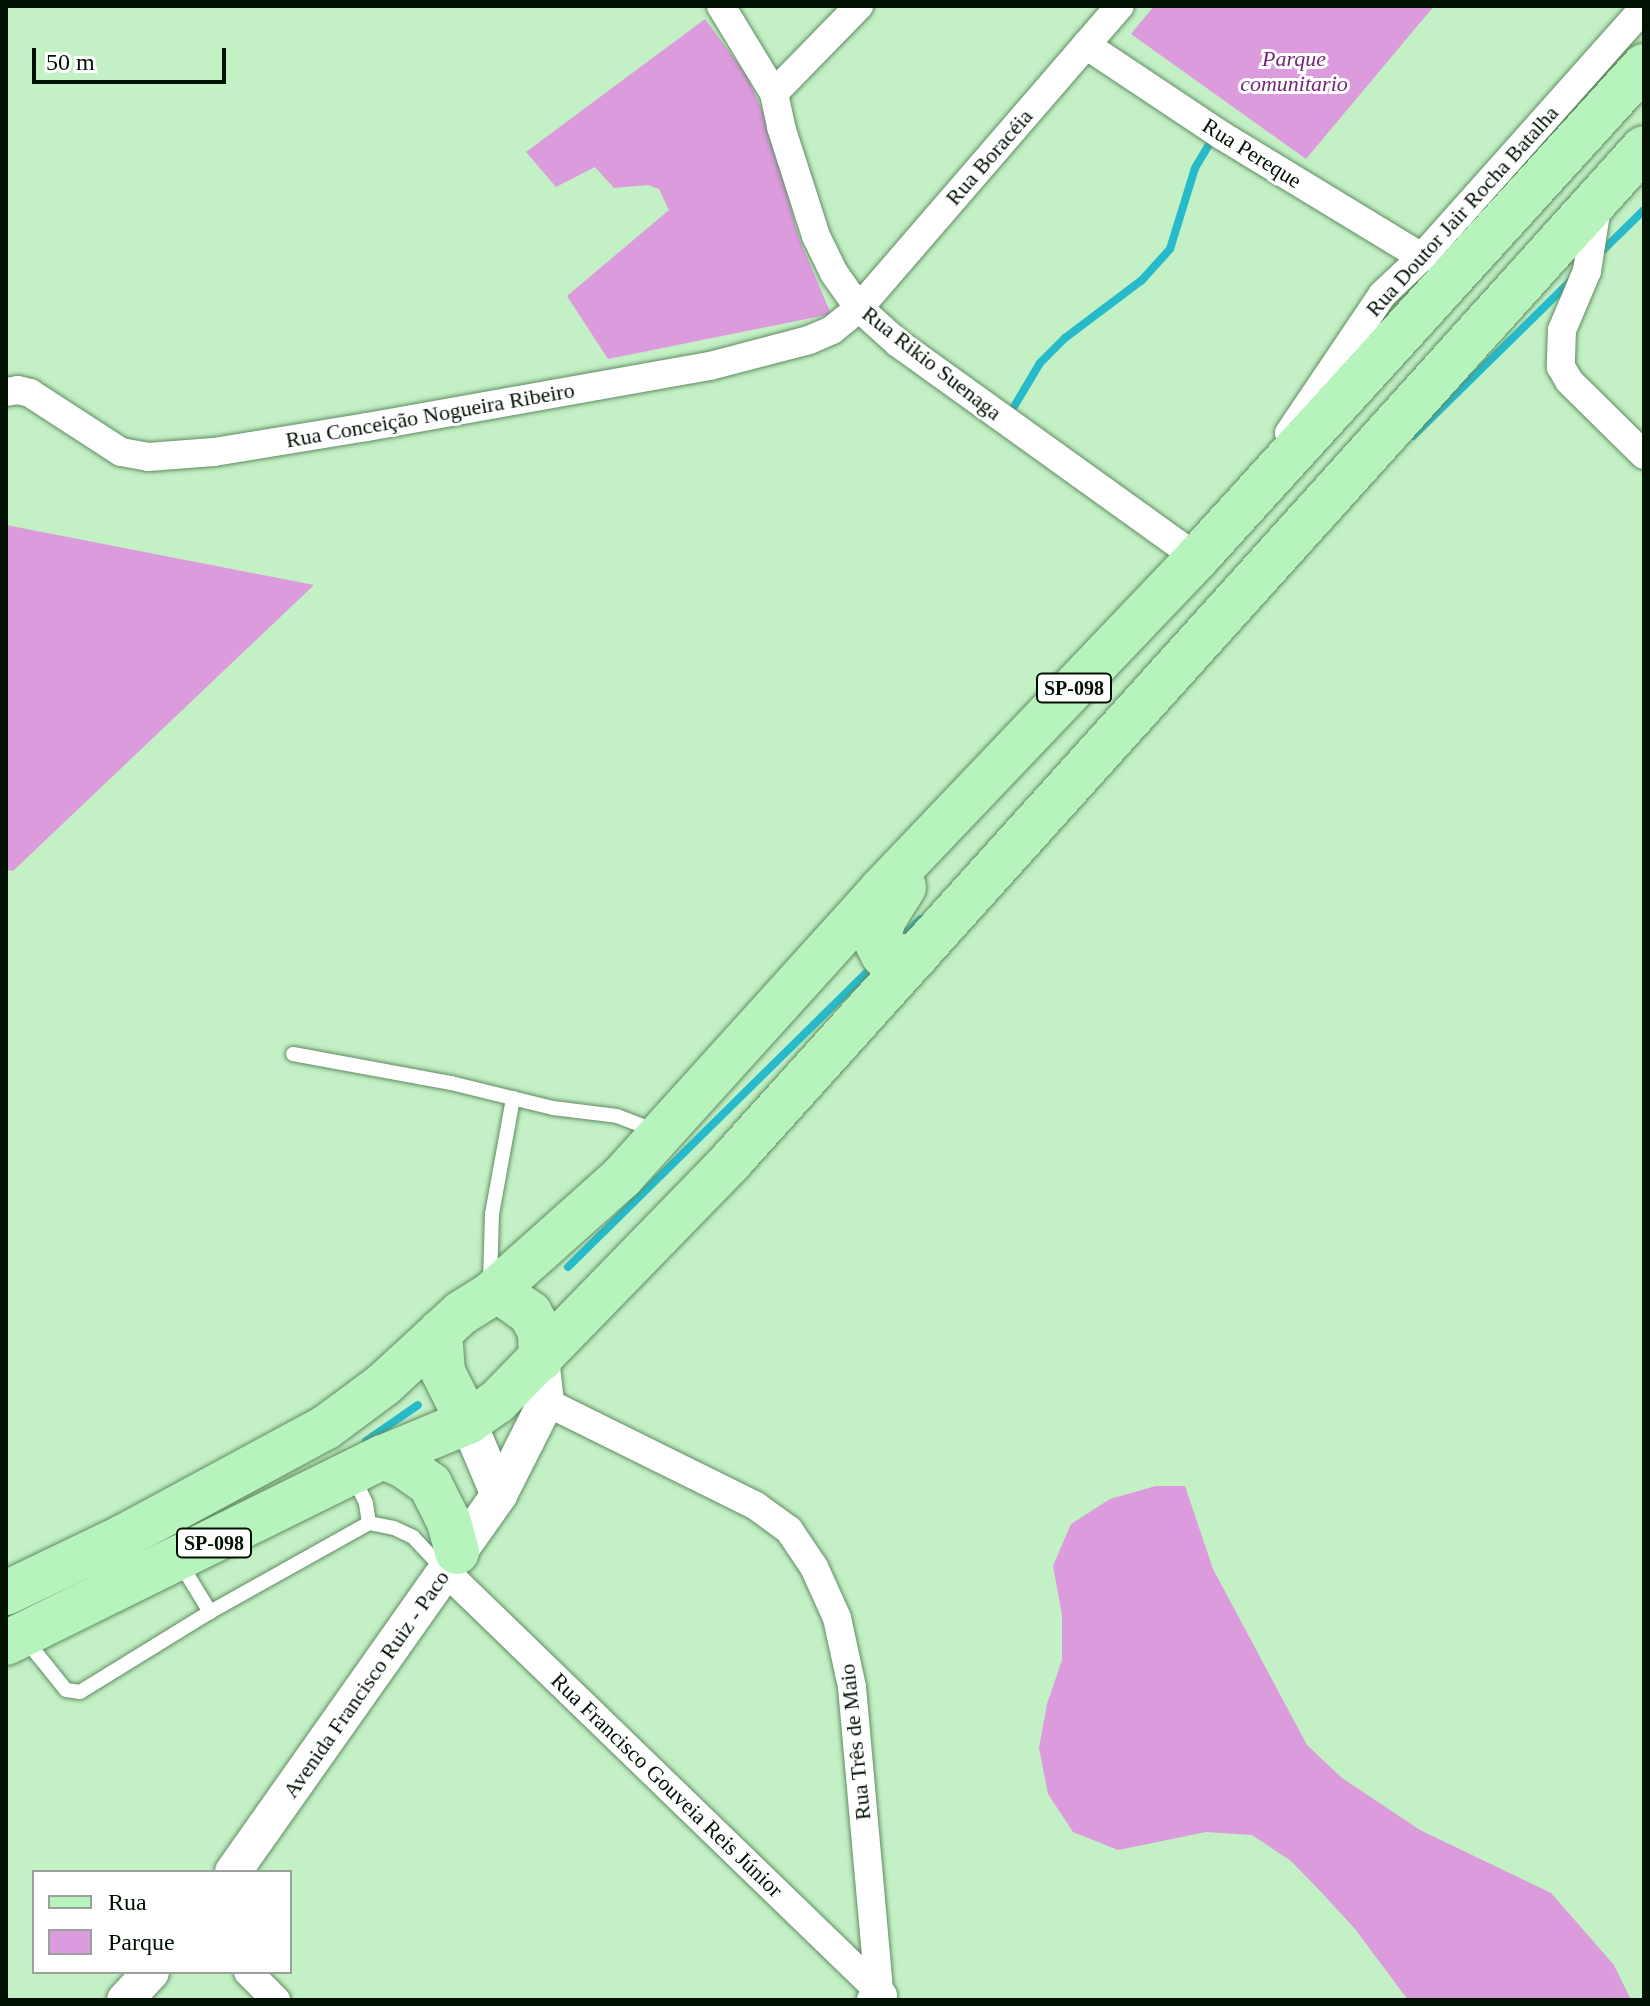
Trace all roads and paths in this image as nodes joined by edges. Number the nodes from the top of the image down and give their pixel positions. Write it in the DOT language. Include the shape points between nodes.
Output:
graph roads {
  1 [pos="721,6"];
  2 [pos="859,6"];
  3 [pos="1120,6"];
  4 [pos="1644,8"];
  5 [pos="1086,45"];
  6 [pos="1644,66"];
  7 [pos="774,93"];
  8 [pos="1644,148"];
  9 [pos="1598,200"];
  10 [pos="1422,257"];
  11 [pos="859,308"];
  12 [pos="6,392"];
  13 [pos="1644,455"];
  14 [pos="1243,506"];
  15 [pos="1197,558"];
  16 [pos="939,830"];
  17 [pos="916,957"];
  18 [pos="293,1054"];
  19 [pos="513,1098"];
  20 [pos="663,1134"];
  21 [pos="490,1295"];
  22 [pos="440,1332"];
  23 [pos="541,1359"];
  24 [pos="546,1402"];
  25 [pos="468,1422"];
  26 [pos="367,1465"];
  27 [pos="499,1495"];
  28 [pos="369,1523"];
  29 [pos="179,1561"];
  30 [pos="451,1561"];
  31 [pos="6,1593"];
  32 [pos="210,1612"];
  33 [pos="14,1639"];
  34 [pos="234,1870"];
  35 [pos="149,1974"];
  36 [pos="250,1974"];
  37 [pos="879,1997"];
  38 [pos="125,2000"];
  39 [pos="276,2000"];
  1 -- 7 [label="street, Rua Rikio Suenaga"];
  2 -- 7 [label="street"];
  3 -- 5 [label="street, Rua Boracéia"];
  4 -- 10 [label="street, Rua Doutor Jair Rocha Batalha"];
  5 -- 10 [label="street, Rua Pereque" via="1221,135"];
  5 -- 11 [label="street, Rua Boracéia"];
  6 -- 14 [label="main road, SP-098"];
  7 -- 11 [label="street, Rua Rikio Suenaga" via="816,236"];
  8 -- 9 [label="main road, SP-098"];
  9 -- 13 [label="street" via="1587,271 1562,330 1561,367"];
  9 -- 17 [label="main road, SP-098"];
  10 -- 14 [label="street, Rua Doutor Jair Rocha Batalha" via="1358,327"];
  11 -- 12 [label="street, Rua Conceição Nogueira Ribeiro" via="809,340 710,366 214,452 148,457 121,452 30,393"];
  11 -- 15 [label="street, Rua Rikio Suenaga" via="898,343"];
  14 -- 15 [label="main road, SP-098"];
  15 -- 16 [label="main road, SP-098"];
  16 -- 17 [label="main road" via="878,934 883,955"];
  16 -- 20 [label="main road, SP-098"];
  17 -- 23 [label="main road, SP-098"];
  18 -- 19 [label="lane"];
  19 -- 20 [label="lane" via="617,1116"];
  19 -- 21 [label="lane" via="492,1214"];
  20 -- 21 [label="main road, SP-098"];
  21 -- 22 [label="main road, SP-098"];
  21 -- 23 [label="main road" via="504,1295 530,1313 540,1332"];
  22 -- 25 [label="main road" via="443,1372"];
  22 -- 31 [label="main road, SP-098" via="383,1385 325,1428"];
  23 -- 24 [label="street"];
  23 -- 25 [label="main road, SP-098"];
  24 -- 27 [label="street, Avenida Francisco Ruiz - Paco"];
  24 -- 37 [label="street, Rua Três de Maio" via="756,1506 789,1530 814,1567 837,1618 852,1687"];
  25 -- 26 [label="main road, SP-098"];
  25 -- 27 [label="street"];
  26 -- 28 [label="lane"];
  26 -- 29 [label="main road, SP-098"];
  26 -- 30 [label="main road" via="404,1466 430,1484 449,1522"];
  27 -- 30 [label="street, Avenida Francisco Ruiz - Paco"];
  28 -- 30 [label="lane" via="394,1528"];
  28 -- 32 [label="lane"];
  29 -- 32 [label="lane"];
  29 -- 33 [label="main road, SP-098"];
  30 -- 34 [label="street, Avenida Francisco Ruiz - Paco"];
  30 -- 37 [label="street, Rua Francisco Gouveia Reis Júnior"];
  32 -- 33 [label="lane" via="80,1692 66,1690"];
  35 -- 38 [label="street"];
  36 -- 39 [label="street"];
}
